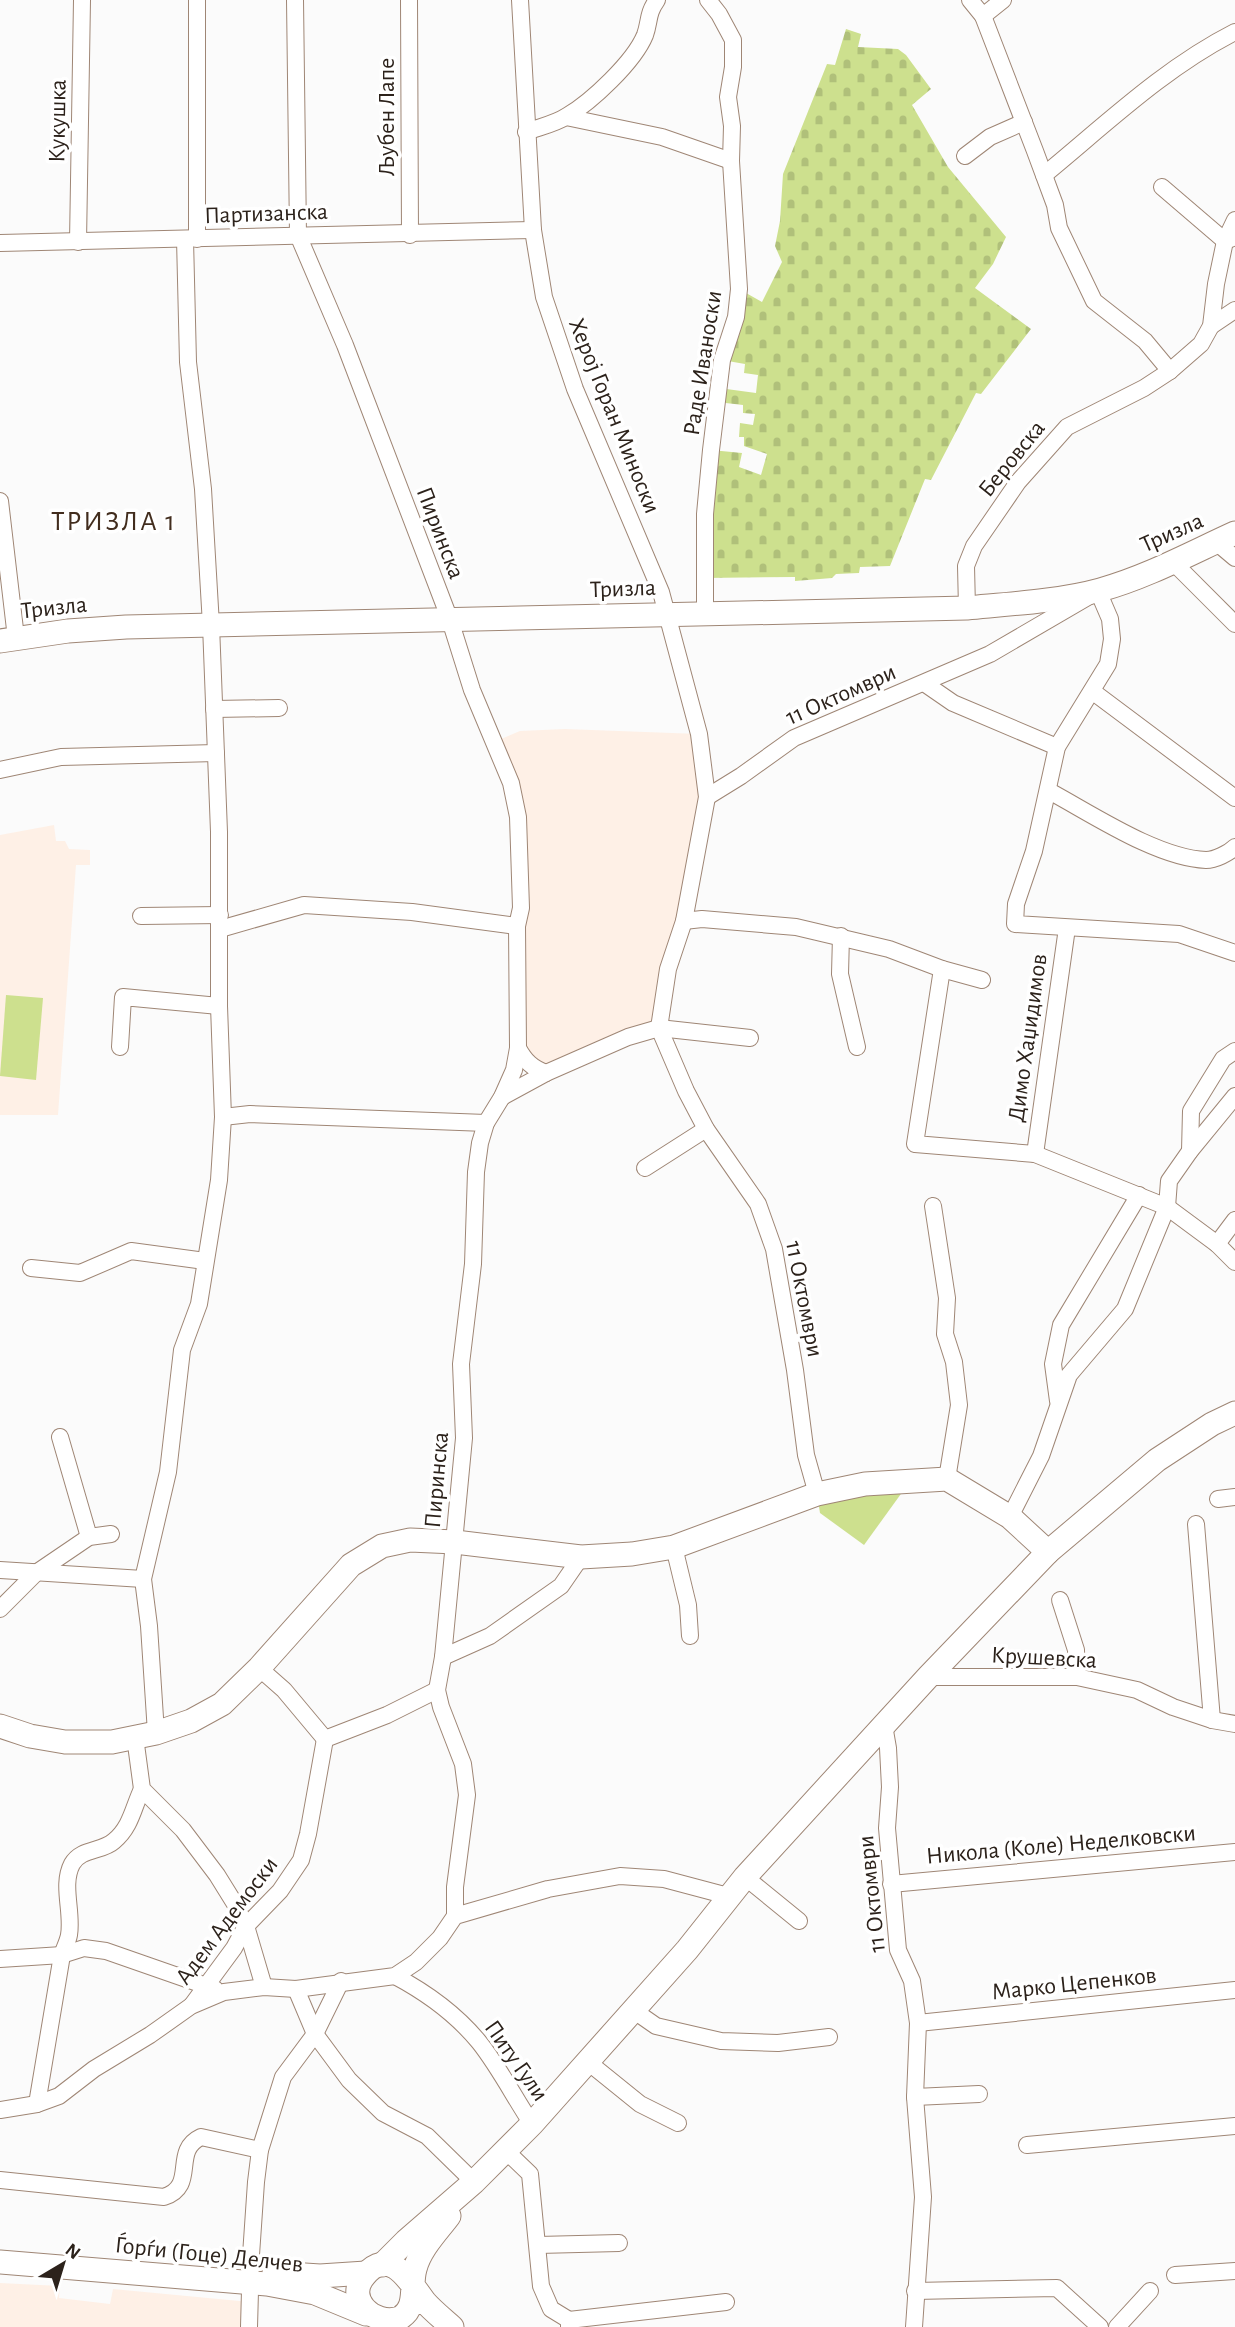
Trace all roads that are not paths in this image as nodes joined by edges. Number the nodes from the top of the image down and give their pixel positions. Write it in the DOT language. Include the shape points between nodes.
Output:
graph roads {
  1 [pos="82,0"];
  2 [pos="197,0"];
  3 [pos="295,0"];
  4 [pos="409,0"];
  5 [pos="520,0"];
  6 [pos="657,0"];
  7 [pos="708,0"];
  8 [pos="962,0"];
  9 [pos="970,0"];
  10 [pos="1003,0"];
  11 [pos="983,16"];
  12 [pos="1235,32"];
  13 [pos="566,117"];
  14 [pos="1024,122"];
  15 [pos="526,132"];
  16 [pos="965,156"];
  17 [pos="732,161"];
  18 [pos="1044,175"];
  19 [pos="1162,187"];
  20 [pos="1235,220"];
  21 [pos="533,230"];
  22 [pos="410,235"];
  23 [pos="298,236"];
  24 [pos="191,239"];
  25 [pos="1230,239"];
  26 [pos="79,242"];
  27 [pos="0,243"];
  28 [pos="1235,310"];
  29 [pos="1211,326"];
  30 [pos="1170,371"];
  31 [pos="0,501"];
  32 [pos="1226,538"];
  33 [pos="1235,558"];
  34 [pos="1172,562"];
  35 [pos="1098,591"];
  36 [pos="1013,604"];
  37 [pos="967,608"];
  38 [pos="665,614"];
  39 [pos="705,614"];
  40 [pos="450,620"];
  41 [pos="1235,624"];
  42 [pos="211,625"];
  43 [pos="1032,629"];
  44 [pos="8,640"];
  45 [pos="924,683"];
  46 [pos="1093,691"];
  47 [pos="279,708"];
  48 [pos="214,709"];
  49 [pos="1057,747"];
  50 [pos="216,753"];
  51 [pos="0,770"];
  52 [pos="1049,791"];
  53 [pos="707,797"];
  54 [pos="1235,798"];
  55 [pos="1235,847"];
  56 [pos="141,916"];
  57 [pos="684,921"];
  58 [pos="220,922"];
  59 [pos="517,926"];
  60 [pos="1067,928"];
  61 [pos="841,936"];
  62 [pos="1235,953"];
  63 [pos="942,969"];
  64 [pos="982,980"];
  65 [pos="219,1006"];
  66 [pos="659,1028"];
  67 [pos="750,1038"];
  68 [pos="120,1047"];
  69 [pos="858,1047"];
  70 [pos="518,1048"];
  71 [pos="1235,1051"];
  72 [pos="546,1073"];
  73 [pos="1235,1096"];
  74 [pos="502,1097"];
  75 [pos="223,1117"];
  76 [pos="486,1123"];
  77 [pos="706,1129"];
  78 [pos="1190,1151"];
  79 [pos="1035,1154"];
  80 [pos="645,1168"];
  81 [pos="1139,1195"];
  82 [pos="933,1206"];
  83 [pos="1167,1207"];
  84 [pos="1235,1220"];
  85 [pos="1217,1244"];
  86 [pos="205,1261"];
  87 [pos="1235,1262"];
  88 [pos="31,1268"];
  89 [pos="1058,1402"];
  90 [pos="1235,1413"];
  91 [pos="60,1437"];
  92 [pos="947,1479"];
  93 [pos="817,1494"];
  94 [pos="1235,1497"];
  95 [pos="1218,1499"];
  96 [pos="1010,1517"];
  97 [pos="1196,1524"];
  98 [pos="111,1534"];
  99 [pos="89,1537"];
  100 [pos="455,1542"];
  101 [pos="674,1547"];
  102 [pos="1048,1552"];
  103 [pos="581,1557"];
  104 [pos="0,1570"];
  105 [pos="36,1573"];
  106 [pos="143,1579"];
  107 [pos="1060,1600"];
  108 [pos="0,1609"];
  109 [pos="691,1636"];
  110 [pos="443,1657"];
  111 [pos="259,1668"];
  112 [pos="928,1677"];
  113 [pos="1077,1678"];
  114 [pos="437,1690"];
  115 [pos="1212,1720"];
  116 [pos="1235,1724"];
  117 [pos="884,1725"];
  118 [pos="0,1726"];
  119 [pos="146,1735"];
  120 [pos="325,1739"];
  121 [pos="142,1789"];
  122 [pos="1235,1852"];
  123 [pos="745,1877"];
  124 [pos="891,1884"];
  125 [pos="729,1896"];
  126 [pos="455,1916"];
  127 [pos="799,1921"];
  128 [pos="246,1926"];
  129 [pos="62,1955"];
  130 [pos="0,1959"];
  131 [pos="395,1976"];
  132 [pos="341,1981"];
  133 [pos="206,1987"];
  134 [pos="264,1987"];
  135 [pos="296,1989"];
  136 [pos="1235,1990"];
  137 [pos="224,1992"];
  138 [pos="191,2006"];
  139 [pos="633,2010"];
  140 [pos="918,2023"];
  141 [pos="315,2034"];
  142 [pos="830,2037"];
  143 [pos="588,2062"];
  144 [pos="979,2094"];
  145 [pos="915,2097"];
  146 [pos="37,2104"];
  147 [pos="0,2110"];
  148 [pos="678,2123"];
  149 [pos="532,2124"];
  150 [pos="1235,2126"];
  151 [pos="1027,2145"];
  152 [pos="260,2150"];
  153 [pos="505,2150"];
  154 [pos="0,2180"];
  155 [pos="474,2182"];
  156 [pos="619,2243"];
  157 [pos="538,2245"];
  158 [pos="0,2250"];
  159 [pos="0,2262"];
  160 [pos="374,2269"];
  161 [pos="1235,2271"];
  162 [pos="1175,2275"];
  163 [pos="250,2277"];
  164 [pos="412,2285"];
  165 [pos="915,2291"];
  166 [pos="1150,2291"];
  167 [pos="726,2302"];
  168 [pos="366,2314"];
  169 [pos="398,2324"];
  170 [pos="569,2324"];
  171 [pos="249,2327"];
  172 [pos="452,2327"];
  173 [pos="914,2327"];
  174 [pos="1100,2327"];
  175 [pos="1117,2327"];
  1 -- 26 [label="street, Кукушка"];
  2 -- 24 [label="street"];
  3 -- 23 [label="street, Пиринска"];
  4 -- 22 [label="street, Љубен Лапе"];
  5 -- 15 [label="street, Херој Горан Миноски"];
  6 -- 13 [label="street" via="649,11 645,35 626,63"];
  7 -- 17 [label="street, Раде Иваноски" via="733,40 728,97"];
  8 -- 11 [label="street"];
  9 -- 11 [label="street"];
  10 -- 11 [label="street"];
  11 -- 14 [label="street"];
  12 -- 18 [label="street" via="1206,46 1133,100"];
  13 -- 15 [label="street"];
  13 -- 17 [label="street" via="662,137"];
  14 -- 16 [label="street" via="990,137"];
  14 -- 18 [label="street"];
  15 -- 21 [label="street, Херој Горан Миноски"];
  17 -- 39 [label="street, Раде Иваноски" via="740,289 722,360 713,438 705,514"];
  18 -- 30 [label="street" via="1059,228 1094,301 1145,341"];
  19 -- 25 [label="street"];
  20 -- 25 [label="street"];
  21 -- 22 [label="street, Партизанска"];
  21 -- 38 [label="street, Херој Горан Миноски" via="544,297 570,376 661,592"];
  22 -- 23 [label="street, Партизанска"];
  23 -- 24 [label="street, Партизанска"];
  23 -- 40 [label="street, Пиринска" via="345,345"];
  24 -- 26 [label="street, Партизанска"];
  24 -- 42 [label="street" via="188,362 203,489"];
  25 -- 29 [label="street" via="1216,284"];
  26 -- 27 [label="street, Партизанска"];
  28 -- 29 [label="street, Беровска"];
  29 -- 30 [label="street, Беровска" via="1201,344"];
  30 -- 37 [label="street, Беровска" via="1067,427 1027,473 974,546 966,566"];
  31 -- 44 [label="street"];
  32 -- 33 [label="street"];
  32 -- 34 [label="street, Тризла"];
  34 -- 35 [label="street, Тризла"];
  34 -- 41 [label="street"];
  35 -- 36 [label="street, Тризла"];
  35 -- 43 [label="street, 11 Октомври"];
  35 -- 46 [label="street" via="1110,619 1112,639 1108,664"];
  36 -- 37 [label="street, Тризла"];
  36 -- 43 [label="street"];
  37 -- 39 [label="street, Тризла"];
  38 -- 39 [label="street, Тризла"];
  38 -- 40 [label="street, Тризла"];
  38 -- 53 [label="street" via="699,734"];
  40 -- 42 [label="street, Тризла"];
  40 -- 59 [label="street, Пиринска" via="472,690 511,783 518,817 521,908"];
  42 -- 44 [label="street, Тризла" via="68,631"];
  42 -- 48 [label="street"];
  43 -- 45 [label="street, 11 Октомври" via="990,654"];
  45 -- 49 [label="street, 11 Октомври" via="953,703"];
  45 -- 53 [label="street, 11 Октомври" via="794,738"];
  46 -- 49 [label="street"];
  46 -- 54 [label="street"];
  47 -- 48 [label="street"];
  48 -- 50 [label="street"];
  49 -- 52 [label="street"];
  50 -- 51 [label="street" via="61,757"];
  50 -- 58 [label="street"];
  52 -- 55 [label="street" via="1181,856 1209,860"];
  52 -- 60 [label="street" via="1016,904 1016,924"];
  53 -- 57 [label="street"];
  56 -- 58 [label="street"];
  57 -- 61 [label="street" via="796,927"];
  57 -- 66 [label="street" via="668,969"];
  58 -- 59 [label="street" via="304,905 412,912"];
  58 -- 65 [label="street"];
  59 -- 70 [label="street, Пиринска"];
  60 -- 62 [label="street" via="1179,934"];
  60 -- 79 [label="street, Димо Хаџидимов"];
  61 -- 63 [label="street"];
  61 -- 69 [label="street" via="841,974"];
  63 -- 64 [label="street"];
  63 -- 79 [label="street" via="915,1144"];
  65 -- 68 [label="street" via="123,997"];
  65 -- 75 [label="street"];
  66 -- 67 [label="street"];
  66 -- 72 [label="street, Пиринска"];
  66 -- 77 [label="street, 11 Октомври"];
  70 -- 72 [label="street" via="534,1069"];
  70 -- 74 [label="street, Пиринска"];
  71 -- 78 [label="street" via="1223,1059 1191,1111"];
  72 -- 74 [label="street, Пиринска"];
  73 -- 78 [label="street"];
  74 -- 76 [label="street, Пиринска"];
  75 -- 76 [label="street" via="250,1114"];
  75 -- 86 [label="street" via="219,1180"];
  76 -- 100 [label="street, Пиринска" via="476,1172 461,1364 464,1429"];
  77 -- 80 [label="street"];
  77 -- 93 [label="street, 11 Октомври" via="758,1204 774,1249 806,1455"];
  78 -- 83 [label="street" via="1169,1181"];
  79 -- 81 [label="street"];
  81 -- 83 [label="street"];
  81 -- 89 [label="street" via="1061,1325 1053,1364"];
  82 -- 92 [label="street" via="947,1298 945,1334 959,1405"];
  83 -- 85 [label="street"];
  83 -- 89 [label="street" via="1125,1309 1069,1375"];
  84 -- 85 [label="street"];
  85 -- 87 [label="street"];
  86 -- 88 [label="street" via="131,1251 80,1273"];
  86 -- 106 [label="street" via="199,1304 182,1350 168,1472"];
  89 -- 96 [label="street" via="1041,1456"];
  90 -- 102 [label="street" via="1157,1460"];
  91 -- 99 [label="street"];
  92 -- 93 [label="street" via="865,1484"];
  92 -- 96 [label="street"];
  93 -- 101 [label="street"];
  94 -- 95 [label="street"];
  96 -- 102 [label="street"];
  97 -- 115 [label="street"];
  98 -- 99 [label="street"];
  99 -- 105 [label="street"];
  100 -- 103 [label="street"];
  100 -- 110 [label="street, Пиринска"];
  100 -- 111 [label="street" via="391,1544 351,1565"];
  101 -- 103 [label="street"];
  101 -- 109 [label="street"];
  102 -- 112 [label="street"];
  103 -- 110 [label="street" via="561,1586 490,1636"];
  104 -- 105 [label="street"];
  105 -- 106 [label="street"];
  105 -- 108 [label="street"];
  106 -- 119 [label="street" via="149,1626"];
  107 -- 113 [label="street" via="1076,1650"];
  110 -- 114 [label="street, Пиринска"];
  111 -- 119 [label="street" via="222,1704 191,1721"];
  111 -- 120 [label="street"];
  112 -- 113 [label="street, Крушевска"];
  112 -- 117 [label="street"];
  113 -- 115 [label="street, Крушевска" via="1137,1690"];
  114 -- 120 [label="street"];
  114 -- 126 [label="street, Пиринска" via="463,1764 467,1795"];
  115 -- 116 [label="street, Крушевска"];
  117 -- 123 [label="street"];
  117 -- 124 [label="street, 11 Октомври"];
  118 -- 119 [label="street" via="65,1742 112,1742"];
  119 -- 121 [label="street"];
  120 -- 128 [label="street, Адем Адемоски" via="300,1860 280,1891"];
  121 -- 128 [label="street" via="197,1848"];
  121 -- 129 [label="street" via="131,1823 112,1843 80,1854 68,1873 70,1934"];
  122 -- 124 [label="street, Никола (Коле) Неделковски"];
  123 -- 125 [label="street"];
  123 -- 127 [label="street"];
  124 -- 140 [label="street, 11 Октомври" via="898,1950 912,1982"];
  125 -- 126 [label="street" via="664,1879 620,1876 548,1889"];
  125 -- 139 [label="street"];
  126 -- 131 [label="street" via="424,1954"];
  128 -- 133 [label="street, Адем Адемоски"];
  128 -- 134 [label="street"];
  129 -- 130 [label="street"];
  129 -- 133 [label="street" via="84,1948 106,1951"];
  129 -- 146 [label="street"];
  131 -- 132 [label="street"];
  131 -- 149 [label="street, Питу Гули" via="425,1992 480,2043"];
  132 -- 135 [label="street"];
  132 -- 141 [label="street"];
  133 -- 137 [label="street"];
  133 -- 138 [label="street, Адем Адемоски"];
  134 -- 135 [label="street"];
  134 -- 137 [label="street"];
  135 -- 141 [label="street"];
  136 -- 140 [label="street, Марко Цепенков"];
  137 -- 138 [label="street"];
  138 -- 146 [label="street" via="59,2096"];
  139 -- 142 [label="street" via="656,2026 721,2041 778,2043"];
  139 -- 143 [label="street"];
  140 -- 145 [label="street, 11 Октомври"];
  141 -- 152 [label="street" via="283,2077"];
  141 -- 155 [label="street" via="349,2080 383,2113 427,2136"];
  143 -- 148 [label="street" via="640,2104"];
  143 -- 149 [label="street"];
  144 -- 145 [label="street"];
  145 -- 165 [label="street, 11 Октомври" via="923,2197"];
  146 -- 147 [label="street"];
  149 -- 153 [label="street"];
  150 -- 151 [label="street"];
  152 -- 154 [label="street" via="201,2137 187,2150 182,2186 164,2197"];
  152 -- 163 [label="street"];
  153 -- 155 [label="street"];
  153 -- 157 [label="street" via="530,2174"];
  155 -- 160 [label="street"];
  155 -- 164 [label="street" via="421,2254"];
  156 -- 157 [label="street"];
  157 -- 170 [label="street" via="541,2286 551,2309"];
  158 -- 163 [label="street, Ѓорѓи (Гоце) Делчев"];
  159 -- 163 [label="street, Ѓорѓи (Гоце) Делчев"];
  160 -- 163 [label="street, Ѓорѓи (Гоце) Делчев" via="320,2276"];
  160 -- 164 [label="street" via="401,2270"];
  160 -- 168 [label="street" via="357,2289"];
  161 -- 162 [label="street"];
  163 -- 168 [label="street, Ѓорѓи (Гоце) Делчев" via="315,2293"];
  163 -- 171 [label="street"];
  164 -- 169 [label="street" via="412,2304"];
  164 -- 172 [label="street"];
  165 -- 173 [label="street, 11 Октомври"];
  165 -- 174 [label="street" via="1057,2288"];
  166 -- 175 [label="street"];
  167 -- 170 [label="street"];
  168 -- 169 [label="street"];
}
